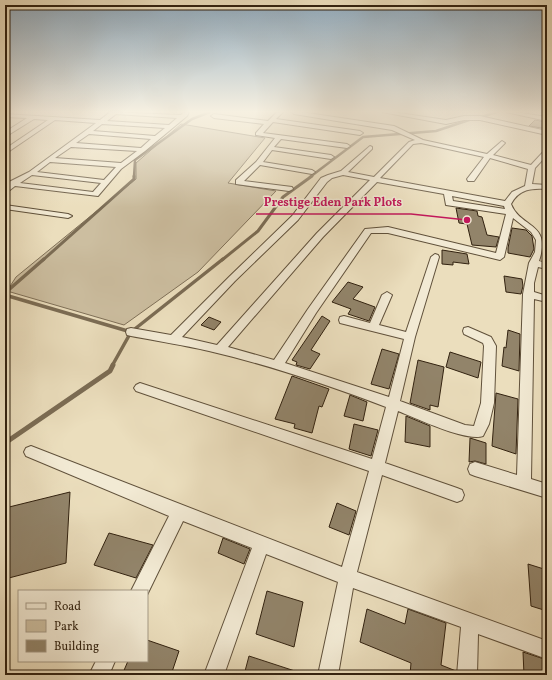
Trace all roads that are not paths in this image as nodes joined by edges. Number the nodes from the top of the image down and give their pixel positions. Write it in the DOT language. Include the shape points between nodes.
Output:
graph roads {
  1 [pos="17,144"];
  2 [pos="150,144"];
  3 [pos="273,144"];
  4 [pos="330,144"];
  5 [pos="410,144"];
  6 [pos="433,144"];
  7 [pos="501,144"];
  8 [pos="70,145"];
  9 [pos="347,146"];
  10 [pos="270,148"];
  11 [pos="370,148"];
  12 [pos="143,150"];
  13 [pos="547,151"];
  14 [pos="5,152"];
  15 [pos="488,156"];
  16 [pos="331,157"];
  17 [pos="50,160"];
  18 [pos="258,164"];
  19 [pos="122,165"];
  20 [pos="532,168"];
  21 [pos="312,172"];
  22 [pos="31,173"];
  23 [pos="343,174"];
  24 [pos="374,179"];
  25 [pos="471,179"];
  26 [pos="107,182"];
  27 [pos="9,184"];
  28 [pos="528,187"];
  29 [pos="547,187"];
  30 [pos="289,189"];
  31 [pos="5,192"];
  32 [pos="5,207"];
  33 [pos="509,208"];
  34 [pos="68,216"];
  35 [pos="435,257"];
  36 [pos="534,263"];
  37 [pos="547,266"];
  38 [pos="528,294"];
  39 [pos="387,295"];
  40 [pos="547,299"];
  41 [pos="344,320"];
  42 [pos="372,328"];
  43 [pos="468,331"];
  44 [pos="131,332"];
  45 [pos="410,337"];
  46 [pos="173,340"];
  47 [pos="220,350"];
  48 [pos="277,366"];
  49 [pos="140,388"];
  50 [pos="393,403"];
  51 [pos="31,452"];
  52 [pos="377,467"];
  53 [pos="475,469"];
  54 [pos="524,484"];
  55 [pos="547,492"];
  56 [pos="457,495"];
  57 [pos="179,512"];
  58 [pos="262,544"];
  59 [pos="347,577"];
  60 [pos="140,590"];
  61 [pos="470,621"];
  62 [pos="547,650"];
  63 [pos="106,662"];
  64 [pos="99,675"];
  65 [pos="214,675"];
  66 [pos="328,675"];
  67 [pos="467,675"];
  1 -- 14 [label="street"];
  2 -- 12 [label="street"];
  3 -- 10 [label="street"];
  4 -- 9 [label="street"];
  5 -- 24 [label="street"];
  6 -- 15 [label="street"];
  7 -- 15 [label="street"];
  8 -- 12 [label="street"];
  8 -- 17 [label="street"];
  10 -- 16 [label="street"];
  10 -- 18 [label="street"];
  11 -- 23 [label="street"];
  12 -- 19 [label="street"];
  13 -- 20 [label="street"];
  15 -- 20 [label="street"];
  15 -- 25 [label="street"];
  17 -- 19 [label="street"];
  17 -- 22 [label="street"];
  18 -- 21 [label="street"];
  18 -- 30 [label="street" via="239,182"];
  19 -- 26 [label="street" via="114,171"];
  20 -- 28 [label="street"];
  22 -- 26 [label="street"];
  22 -- 27 [label="street"];
  23 -- 24 [label="street"];
  23 -- 46 [label="street" via="330,176 324,180 295,218"];
  24 -- 33 [label="street" via="448,193 450,203"];
  24 -- 47 [label="street" via="320,235"];
  26 -- 27 [label="street" via="95,194"];
  27 -- 31 [label="street"];
  28 -- 29 [label="street"];
  28 -- 33 [label="street" via="512,194"];
  32 -- 34 [label="street"];
  33 -- 36 [label="street" via="534,230 540,240 539,252"];
  33 -- 48 [label="street" via="500,257 388,230 368,231"];
  35 -- 45 [label="street"];
  36 -- 37 [label="street"];
  36 -- 38 [label="street"];
  38 -- 40 [label="street"];
  38 -- 54 [label="street"];
  39 -- 42 [label="street"];
  41 -- 42 [label="street"];
  42 -- 45 [label="street"];
  43 -- 50 [label="street" via="487,340 490,346 487,413 478,432 465,431"];
  44 -- 46 [label="street"];
  45 -- 50 [label="street"];
  46 -- 47 [label="street"];
  47 -- 48 [label="street"];
  48 -- 50 [label="street"];
  49 -- 52 [label="street"];
  50 -- 52 [label="street"];
  51 -- 57 [label="street"];
  52 -- 56 [label="street"];
  52 -- 59 [label="street"];
  53 -- 54 [label="street"];
  54 -- 55 [label="street"];
  57 -- 58 [label="street"];
  57 -- 60 [label="street"];
  58 -- 59 [label="street"];
  58 -- 65 [label="street"];
  59 -- 61 [label="street"];
  59 -- 66 [label="street"];
  61 -- 62 [label="street"];
  61 -- 67 [label="street"];
  63 -- 64 [label="street"];
}
